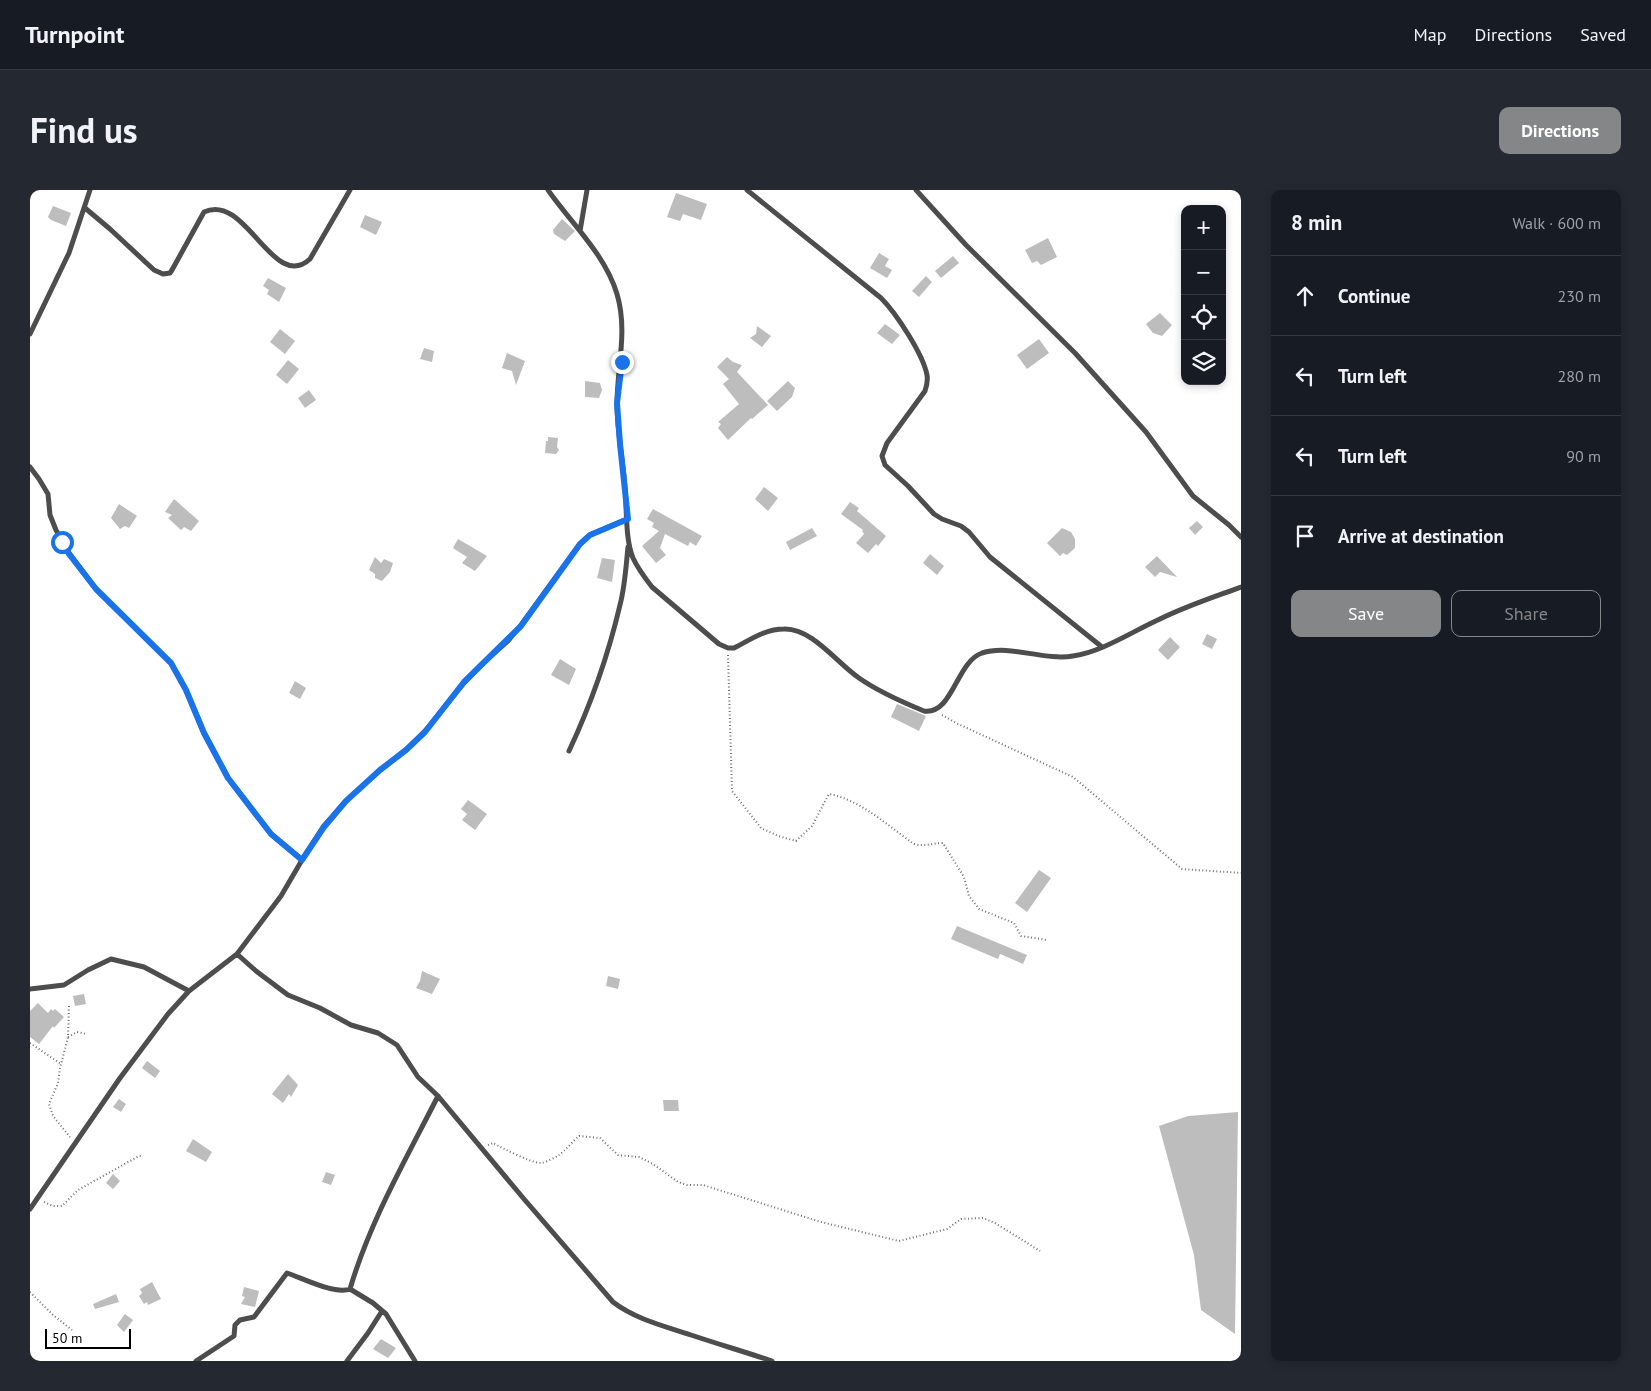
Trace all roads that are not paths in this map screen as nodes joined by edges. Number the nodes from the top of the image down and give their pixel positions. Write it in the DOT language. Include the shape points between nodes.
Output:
graph roads {
  1 [pos="90,190"];
  2 [pos="350,190"];
  3 [pos="548,190"];
  4 [pos="586,190"];
  5 [pos="747,190"];
  6 [pos="916,190"];
  7 [pos="85,208"];
  8 [pos="580,232"];
  9 [pos="30,334"];
  10 [pos="30,467"];
  11 [pos="628,519"];
  12 [pos="1241,537"];
  13 [pos="629,542"];
  14 [pos="1241,587"];
  15 [pos="1102,647"];
  16 [pos="569,751"];
  17 [pos="302,860"];
  18 [pos="237,954"];
  19 [pos="30,989"];
  20 [pos="189,991"];
  21 [pos="438,1096"];
  22 [pos="30,1209"];
  23 [pos="350,1289"];
  24 [pos="382,1310"];
  25 [pos="754,1358"];
  26 [pos="196,1361"];
  27 [pos="347,1361"];
  28 [pos="415,1361"];
  29 [pos="772,1361"];
  1 -- 7 [label="street"];
  2 -- 7 [label="street" via="310,259 297,265 284,263 267,250 244,223 228,213 213,209 204,212 172,270 164,274 154,270"];
  3 -- 8 [label="street"];
  4 -- 8 [label="street"];
  5 -- 15 [label="street" via="881,298 891,308 917,350 928,381 882,452 887,469 934,514 969,532 990,557"];
  6 -- 12 [label="street" via="966,245 1075,353 1146,432 1193,496"];
  7 -- 9 [label="street" via="69,254"];
  8 -- 11 [label="street" via="610,277 618,296 622,362 617,403"];
  10 -- 17 [label="street" via="48,494 50,515 69,554 96,589 171,663 228,778 271,834"];
  11 -- 13 [label="street"];
  11 -- 17 [label="street" via="590,535 580,544 521,626 464,682 425,732 346,801"];
  13 -- 15 [label="street" via="632,557 644,578 719,644 734,648 757,635 776,630 799,631 873,687 924,712 936,711 945,702 967,664 979,654 1004,651 1064,657"];
  13 -- 16 [label="street" via="621,603 608,651 595,693"];
  14 -- 15 [label="street" via="1162,618"];
  17 -- 18 [label="street" via="281,896"];
  18 -- 20 [label="street"];
  18 -- 21 [label="street" via="288,995 391,1040 418,1077"];
  19 -- 20 [label="street" via="64,985 111,959 144,967"];
  20 -- 22 [label="street" via="145,1043"];
  21 -- 23 [label="street" via="382,1206"];
  21 -- 25 [label="street" via="613,1302 642,1318"];
  23 -- 24 [label="street"];
  23 -- 26 [label="street" via="345,1291 322,1286 288,1273 254,1317 240,1320 234,1325 234,1336"];
  24 -- 27 [label="street"];
  24 -- 28 [label="street"];
  25 -- 29 [label="street"];
}
